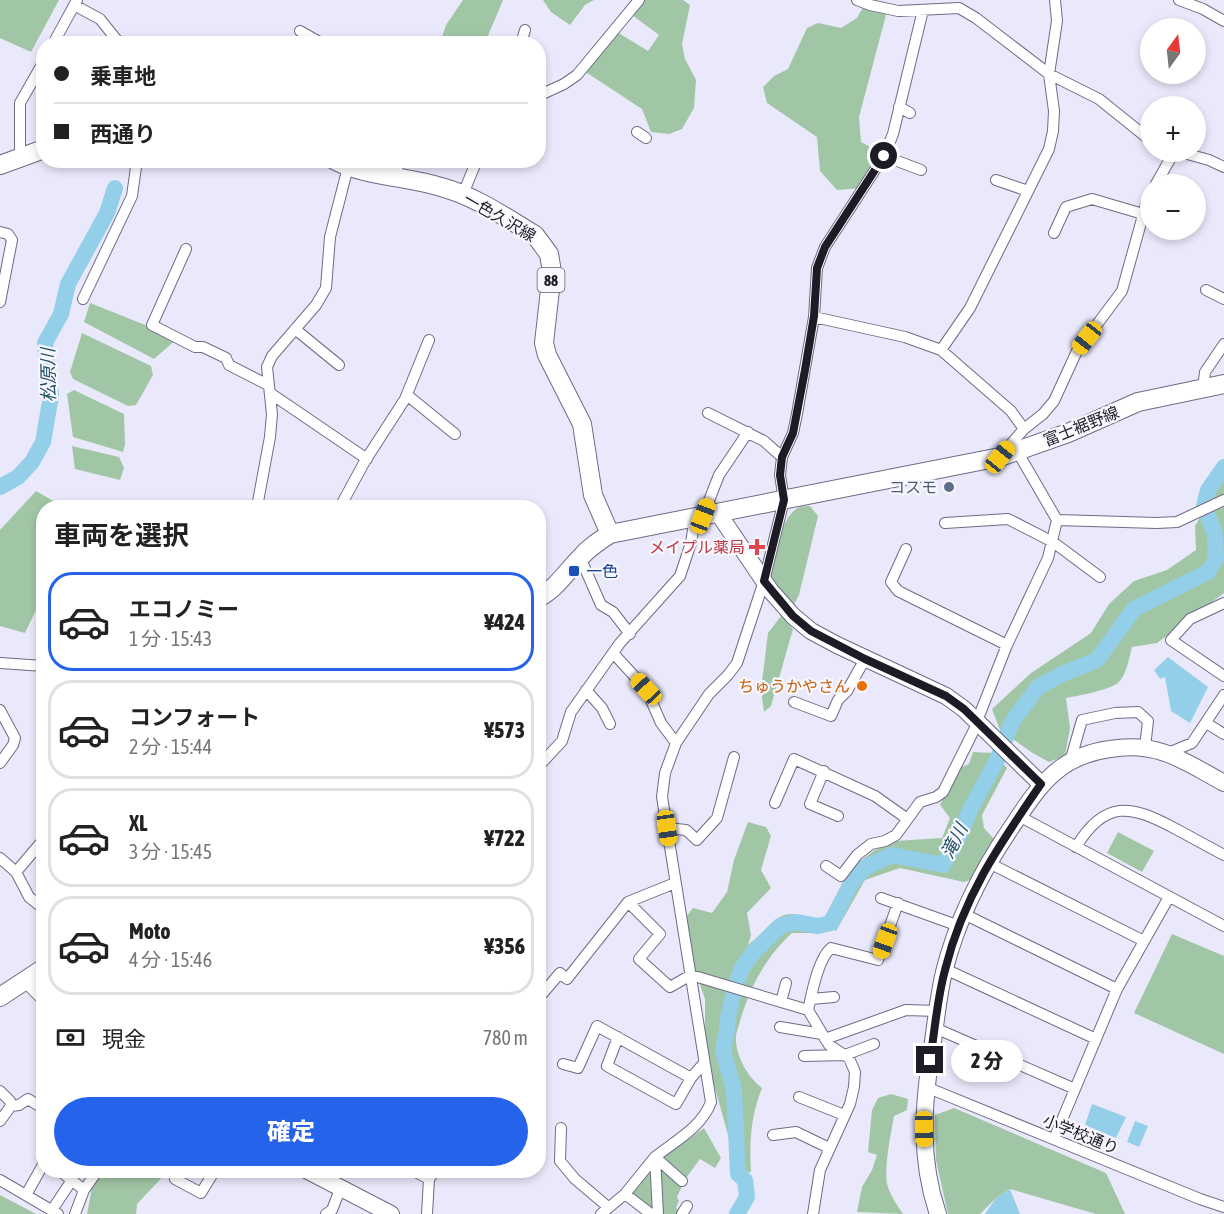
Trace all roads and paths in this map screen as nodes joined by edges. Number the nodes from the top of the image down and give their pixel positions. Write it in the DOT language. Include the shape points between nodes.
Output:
graph roads {
  1 [pos="639,0"];
  2 [pos="857,0"];
  3 [pos="1055,0"];
  4 [pos="1179,0"];
  5 [pos="76,2"];
  6 [pos="923,10"];
  7 [pos="1224,21"];
  8 [pos="525,30"];
  9 [pos="300,31"];
  10 [pos="57,36"];
  11 [pos="114,36"];
  12 [pos="309,36"];
  13 [pos="523,36"];
  14 [pos="1049,74"];
  15 [pos="36,75"];
  16 [pos="546,92"];
  17 [pos="899,107"];
  18 [pos="910,113"];
  19 [pos="1140,132"];
  20 [pos="36,152"];
  21 [pos="884,156"];
  22 [pos="20,157"];
  23 [pos="1206,161"];
  24 [pos="0,165"];
  25 [pos="1224,167"];
  26 [pos="136,168"];
  27 [pos="340,168"];
  28 [pos="354,168"];
  29 [pos="397,168"];
  30 [pos="474,168"];
  31 [pos="921,170"];
  32 [pos="996,180"];
  33 [pos="1028,191"];
  34 [pos="463,194"];
  35 [pos="1140,213"];
  36 [pos="1140,225"];
  37 [pos="0,232"];
  38 [pos="1054,233"];
  39 [pos="186,249"];
  40 [pos="1206,290"];
  41 [pos="83,299"];
  42 [pos="1224,299"];
  43 [pos="0,302"];
  44 [pos="814,316"];
  45 [pos="295,329"];
  46 [pos="429,340"];
  47 [pos="1224,344"];
  48 [pos="941,350"];
  49 [pos="339,365"];
  50 [pos="1224,384"];
  51 [pos="1203,388"];
  52 [pos="269,389"];
  53 [pos="407,395"];
  54 [pos="708,413"];
  55 [pos="1024,429"];
  56 [pos="748,432"];
  57 [pos="455,434"];
  58 [pos="1009,454"];
  59 [pos="782,457"];
  60 [pos="368,459"];
  61 [pos="258,500"];
  62 [pos="344,500"];
  63 [pos="784,500"];
  64 [pos="1224,500"];
  65 [pos="705,515"];
  66 [pos="1057,520"];
  67 [pos="945,523"];
  68 [pos="610,534"];
  69 [pos="1053,542"];
  70 [pos="906,549"];
  71 [pos="580,557"];
  72 [pos="1100,577"];
  73 [pos="764,581"];
  74 [pos="546,592"];
  75 [pos="1224,603"];
  76 [pos="630,634"];
  77 [pos="1008,645"];
  78 [pos="614,654"];
  79 [pos="865,659"];
  80 [pos="0,663"];
  81 [pos="36,665"];
  82 [pos="1224,676"];
  83 [pos="586,690"];
  84 [pos="1224,695"];
  85 [pos="794,702"];
  86 [pos="0,710"];
  87 [pos="979,723"];
  88 [pos="1206,723"];
  89 [pos="610,724"];
  90 [pos="1224,734"];
  91 [pos="676,743"];
  92 [pos="1145,747"];
  93 [pos="546,751"];
  94 [pos="1168,753"];
  95 [pos="734,757"];
  96 [pos="1070,762"];
  97 [pos="0,763"];
  98 [pos="824,771"];
  99 [pos="1224,783"];
  100 [pos="1041,784"];
  101 [pos="776,803"];
  102 [pos="838,816"];
  103 [pos="1019,816"];
  104 [pos="906,818"];
  105 [pos="667,828"];
  106 [pos="1076,847"];
  107 [pos="36,848"];
  108 [pos="1224,855"];
  109 [pos="0,858"];
  110 [pos="989,863"];
  111 [pos="826,866"];
  112 [pos="16,872"];
  113 [pos="675,884"];
  114 [pos="1169,897"];
  115 [pos="881,898"];
  116 [pos="628,902"];
  117 [pos="36,903"];
  118 [pos="898,903"];
  119 [pos="962,920"];
  120 [pos="1224,926"];
  121 [pos="1144,941"];
  122 [pos="945,969"];
  123 [pos="36,974"];
  124 [pos="691,975"];
  125 [pos="27,980"];
  126 [pos="786,983"];
  127 [pos="36,989"];
  128 [pos="546,989"];
  129 [pos="1117,989"];
  130 [pos="0,997"];
  131 [pos="834,997"];
  132 [pos="781,1002"];
  133 [pos="809,1005"];
  134 [pos="936,1020"];
  135 [pos="780,1027"];
  136 [pos="824,1036"];
  137 [pos="618,1037"];
  138 [pos="1096,1039"];
  139 [pos="874,1044"];
  140 [pos="845,1055"];
  141 [pos="804,1056"];
  142 [pos="704,1063"];
  143 [pos="563,1064"];
  144 [pos="692,1078"];
  145 [pos="926,1087"];
  146 [pos="1075,1089"];
  147 [pos="0,1091"];
  148 [pos="799,1098"];
  149 [pos="36,1104"];
  150 [pos="11,1106"];
  151 [pos="844,1116"];
  152 [pos="0,1121"];
  153 [pos="561,1128"];
  154 [pos="773,1135"];
  155 [pos="1054,1139"];
  156 [pos="829,1148"];
  157 [pos="656,1158"];
  158 [pos="36,1177"];
  159 [pos="69,1178"];
  160 [pos="92,1178"];
  161 [pos="210,1178"];
  162 [pos="322,1178"];
  163 [pos="433,1178"];
  164 [pos="176,1179"];
  165 [pos="0,1180"];
  166 [pos="72,1180"];
  167 [pos="682,1181"];
  168 [pos="341,1187"];
  169 [pos="84,1190"];
  170 [pos="625,1194"];
  171 [pos="26,1195"];
  172 [pos="1224,1207"];
  173 [pos="604,1211"];
  174 [pos="55,1212"];
  175 [pos="75,1214"];
  176 [pos="326,1214"];
  177 [pos="391,1214"];
  178 [pos="427,1214"];
  179 [pos="651,1214"];
  180 [pos="658,1214"];
  181 [pos="813,1214"];
  182 [pos="938,1214"];
  1 -- 16 [label="street" via="577,75"];
  2 -- 6 [label="street" via="898,11"];
  3 -- 14 [label="street" via="1057,21"];
  4 -- 7 [label="street"];
  5 -- 10 [label="street"];
  5 -- 11 [label="street" via="100,19"];
  6 -- 14 [label="street" via="959,8"];
  6 -- 17 [label="street"];
  8 -- 13 [label="street"];
  9 -- 12 [label="street"];
  14 -- 19 [label="street" via="1099,99"];
  14 -- 33 [label="street" via="1053,131 1049,149"];
  15 -- 22 [label="street" via="20,103"];
  17 -- 18 [label="street"];
  17 -- 21 [label="street"];
  20 -- 22 [label="main road"];
  21 -- 31 [label="street"];
  21 -- 44 [label="street" via="825,247 817,268"];
  22 -- 24 [label="main road"];
  23 -- 25 [label="street"];
  26 -- 41 [label="street" via="132,196"];
  27 -- 45 [label="street" via="326,288"];
  28 -- 29 [label="main road, 一色久沢線 / 88" via="366,172"];
  29 -- 34 [label="main road, 一色久沢線 / 88"];
  30 -- 34 [label="street"];
  32 -- 33 [label="street"];
  33 -- 48 [label="street" via="970,309"];
  34 -- 68 [label="main road, 一色久沢線 / 88" via="535,235 549,254 552,272 544,343 582,424 593,495"];
  35 -- 38 [label="street" via="1092,199 1066,207"];
  36 -- 55 [label="street" via="1122,291 1077,351 1054,401"];
  37 -- 43 [label="street" via="12,240"];
  39 -- 52 [label="street" via="152,325 226,358 229,365"];
  40 -- 42 [label="street"];
  44 -- 48 [label="street" via="905,337"];
  44 -- 59 [label="street" via="793,433"];
  45 -- 49 [label="street"];
  45 -- 52 [label="street" via="269,362"];
  46 -- 53 [label="street"];
  47 -- 51 [label="street" via="1205,372"];
  48 -- 55 [label="street" via="1011,411"];
  50 -- 51 [label="main road, 富士裾野線"];
  51 -- 58 [label="main road, 富士裾野線" via="1138,402"];
  52 -- 60 [label="street"];
  52 -- 61 [label="street" via="270,437"];
  53 -- 57 [label="street"];
  53 -- 60 [label="street"];
  54 -- 56 [label="street"];
  55 -- 58 [label="street"];
  56 -- 59 [label="street"];
  56 -- 65 [label="street" via="718,476"];
  58 -- 63 [label="main road, 富士裾野線"];
  58 -- 66 [label="street"];
  59 -- 63 [label="street"];
  60 -- 62 [label="street"];
  63 -- 65 [label="main road, 富士裾野線"];
  63 -- 73 [label="street"];
  64 -- 66 [label="street" via="1177,522"];
  65 -- 68 [label="main road, 富士裾野線"];
  65 -- 73 [label="street"];
  65 -- 76 [label="street" via="680,576"];
  66 -- 69 [label="street"];
  67 -- 69 [label="street" via="1008,519"];
  68 -- 71 [label="main road, 富士裾野線"];
  69 -- 72 [label="street"];
  69 -- 77 [label="street"];
  70 -- 77 [label="street" via="891,582 898,591"];
  71 -- 74 [label="main road, 富士裾野線"];
  71 -- 76 [label="street" via="602,605 613,612"];
  73 -- 79 [label="street" via="811,631"];
  73 -- 91 [label="street" via="737,663"];
  75 -- 82 [label="street" via="1190,619 1171,640"];
  76 -- 78 [label="street"];
  77 -- 87 [label="street"];
  78 -- 83 [label="street"];
  78 -- 91 [label="street" via="646,689 661,723"];
  79 -- 85 [label="street" via="831,716"];
  79 -- 87 [label="street" via="946,696"];
  80 -- 81 [label="street"];
  83 -- 89 [label="street"];
  83 -- 93 [label="street" via="571,711 561,741"];
  84 -- 88 [label="street"];
  86 -- 97 [label="street" via="15,738"];
  87 -- 100 [label="street"];
  87 -- 104 [label="street" via="943,792 920,802"];
  88 -- 90 [label="street"];
  88 -- 94 [label="street" via="1191,743"];
  91 -- 105 [label="street" via="665,772 662,796"];
  92 -- 94 [label="street"];
  92 -- 96 [label="street" via="1108,749"];
  92 -- 96 [label="street" via="1148,721 1138,712 1115,713 1082,720"];
  94 -- 99 [label="street"];
  95 -- 105 [label="street" via="717,818 697,840 686,830"];
  96 -- 100 [label="street"];
  98 -- 101 [label="street" via="794,759"];
  98 -- 102 [label="street" via="810,804"];
  98 -- 104 [label="street" via="874,796"];
  100 -- 103 [label="street"];
  103 -- 106 [label="street"];
  103 -- 110 [label="street"];
  104 -- 111 [label="street" via="896,835 871,844 841,876"];
  105 -- 113 [label="street"];
  106 -- 108 [label="street" via="1093,823 1116,811 1129,810 1148,815"];
  106 -- 114 [label="street"];
  107 -- 112 [label="street"];
  109 -- 112 [label="street"];
  110 -- 119 [label="street"];
  110 -- 121 [label="street"];
  112 -- 117 [label="street"];
  113 -- 116 [label="street"];
  113 -- 124 [label="street"];
  114 -- 120 [label="street"];
  114 -- 121 [label="street"];
  115 -- 118 [label="street"];
  116 -- 124 [label="street" via="660,934 639,959 670,987"];
  116 -- 128 [label="street" via="567,979 560,973"];
  118 -- 119 [label="street"];
  118 -- 133 [label="street" via="878,960 831,948 825,953"];
  119 -- 122 [label="street"];
  119 -- 129 [label="street"];
  121 -- 129 [label="street"];
  122 -- 134 [label="street"];
  122 -- 138 [label="street"];
  123 -- 125 [label="main road"];
  124 -- 132 [label="street"];
  124 -- 142 [label="street"];
  125 -- 127 [label="street"];
  125 -- 130 [label="main road"];
  126 -- 132 [label="street"];
  129 -- 138 [label="street"];
  131 -- 133 [label="street"];
  132 -- 133 [label="street"];
  133 -- 136 [label="street"];
  134 -- 136 [label="street" via="906,1010"];
  134 -- 145 [label="street"];
  134 -- 146 [label="street"];
  135 -- 136 [label="street"];
  136 -- 140 [label="street" via="829,1046"];
  137 -- 143 [label="street" via="597,1026 578,1068"];
  137 -- 144 [label="street"];
  137 -- 144 [label="street" via="607,1066 676,1104"];
  138 -- 146 [label="street"];
  139 -- 140 [label="street"];
  140 -- 141 [label="street"];
  140 -- 151 [label="street" via="855,1072"];
  142 -- 144 [label="street"];
  142 -- 157 [label="street" via="711,1102 707,1114"];
  145 -- 155 [label="street, 小学校通り"];
  145 -- 182 [label="street" via="924,1144"];
  146 -- 155 [label="street"];
  147 -- 150 [label="street"];
  148 -- 151 [label="street"];
  149 -- 150 [label="street" via="28,1100"];
  150 -- 152 [label="street"];
  151 -- 156 [label="street"];
  153 -- 173 [label="street" via="560,1161"];
  154 -- 156 [label="street" via="796,1132"];
  155 -- 172 [label="street, 小学校通り"];
  156 -- 181 [label="street" via="820,1170"];
  157 -- 167 [label="street"];
  157 -- 170 [label="street"];
  157 -- 180 [label="street"];
  158 -- 171 [label="street"];
  159 -- 166 [label="street"];
  160 -- 169 [label="street"];
  161 -- 164 [label="street" via="201,1193"];
  162 -- 168 [label="street"];
  163 -- 178 [label="street"];
  165 -- 171 [label="street"];
  166 -- 169 [label="street"];
  166 -- 174 [label="street"];
  168 -- 176 [label="street"];
  168 -- 177 [label="street"];
  169 -- 175 [label="street"];
  170 -- 173 [label="street"];
  170 -- 179 [label="street"];
  171 -- 174 [label="street"];
}
